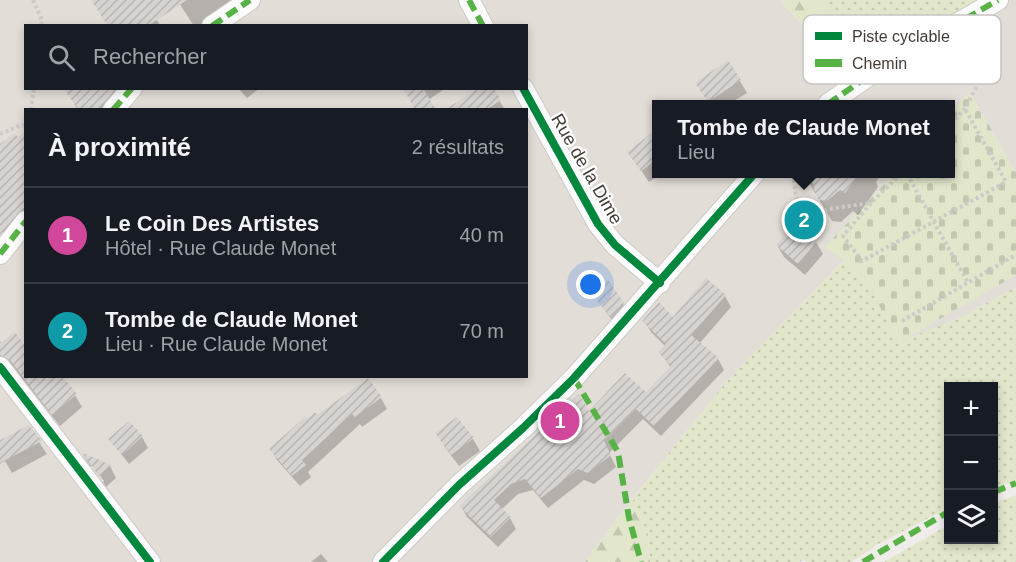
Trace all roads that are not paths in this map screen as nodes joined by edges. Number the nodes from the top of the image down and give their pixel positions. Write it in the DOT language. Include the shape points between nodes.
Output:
graph roads {
  1 [pos="250,0"];
  2 [pos="469,0"];
  3 [pos="998,0"];
  4 [pos="972,15"];
  5 [pos="215,24"];
  6 [pos="482,24"];
  7 [pos="857,84"];
  8 [pos="130,90"];
  9 [pos="524,90"];
  10 [pos="835,100"];
  11 [pos="115,108"];
  12 [pos="751,178"];
  13 [pos="24,224"];
  14 [pos="0,254"];
  15 [pos="660,282"];
  16 [pos="0,368"];
  17 [pos="150,562"];
  18 [pos="383,562"];
  1 -- 5 [label="street"];
  2 -- 6 [label="street"];
  3 -- 4 [label="street"];
  7 -- 10 [label="street"];
  8 -- 11 [label="street"];
  9 -- 15 [label="street, Rue de la Dime" via="598,224 615,245"];
  12 -- 15 [label="street"];
  13 -- 14 [label="street"];
  15 -- 18 [label="street" via="574,378"];
  16 -- 17 [label="street"];
}
